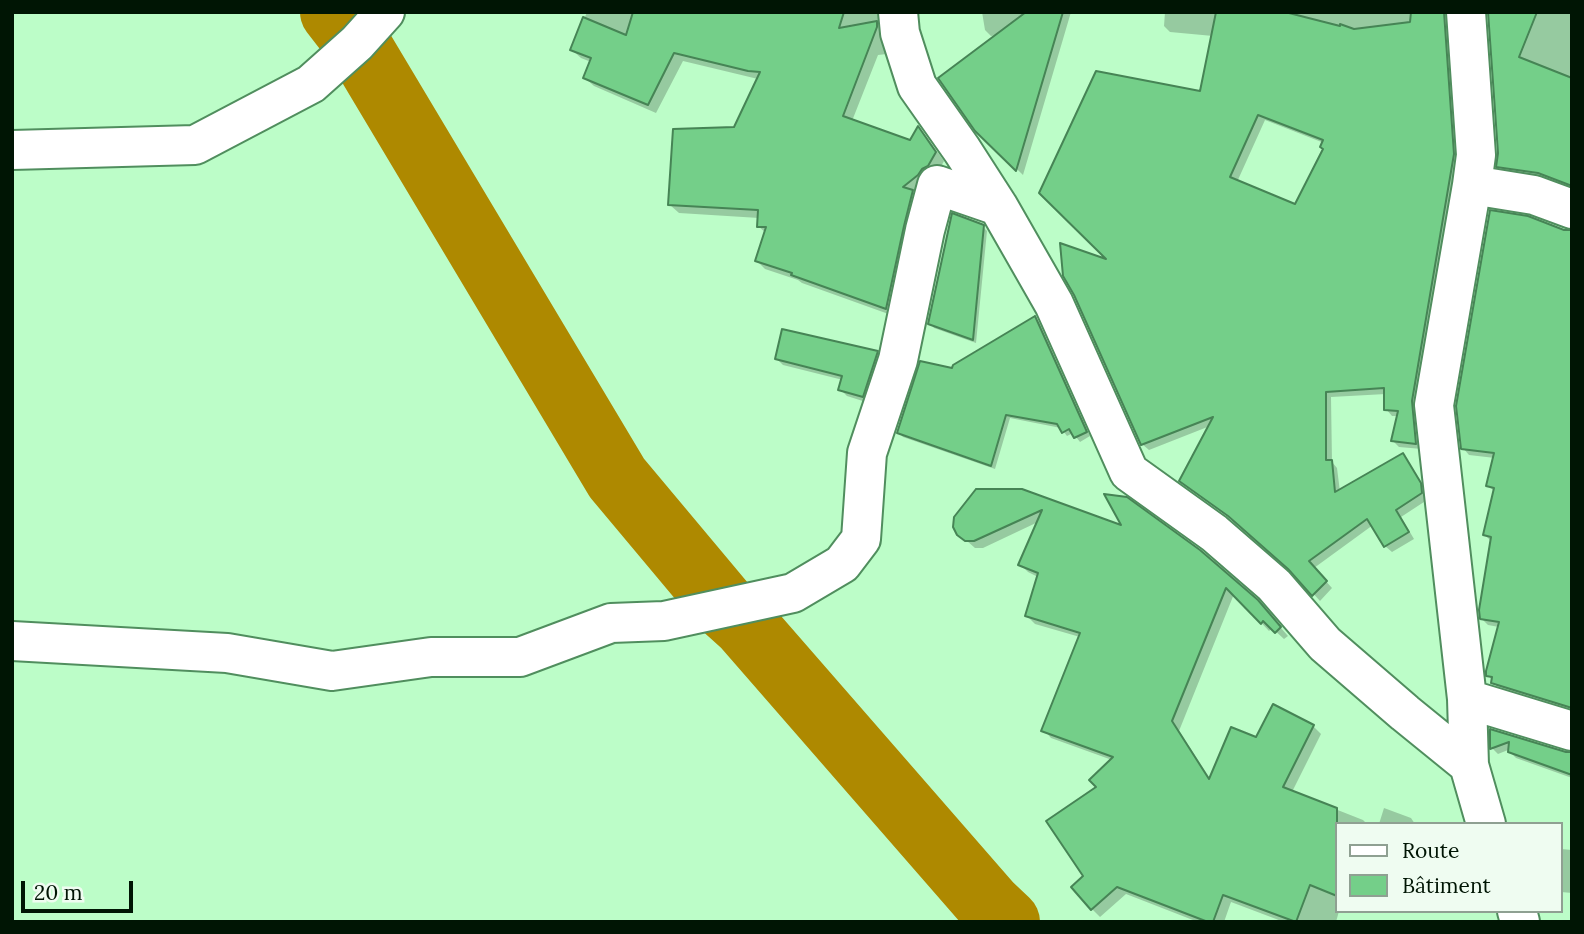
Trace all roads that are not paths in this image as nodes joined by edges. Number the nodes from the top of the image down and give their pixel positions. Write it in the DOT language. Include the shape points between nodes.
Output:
graph roads {
  1 [pos="385,12"];
  2 [pos="898,12"];
  3 [pos="1466,12"];
  4 [pos="12,150"];
  5 [pos="1472,186"];
  6 [pos="998,206"];
  7 [pos="1572,209"];
  8 [pos="12,641"];
  9 [pos="1466,699"];
  10 [pos="1572,732"];
  11 [pos="1469,765"];
  12 [pos="1485,822"];
  1 -- 4 [label="street" via="311,84 195,145"];
  2 -- 6 [label="street" via="917,86"];
  3 -- 5 [label="street" via="1476,155"];
  5 -- 7 [label="street" via="1534,195"];
  5 -- 9 [label="street" via="1434,405"];
  6 -- 8 [label="street" via="937,185 898,360 867,453 861,539 842,564 793,593 664,621 611,623 520,657 431,657 332,671 227,653"];
  6 -- 11 [label="street" via="1054,304 1129,472 1214,533 1274,585 1325,644"];
  9 -- 10 [label="street"];
  9 -- 11 [label="street"];
  11 -- 12 [label="street"];
}
